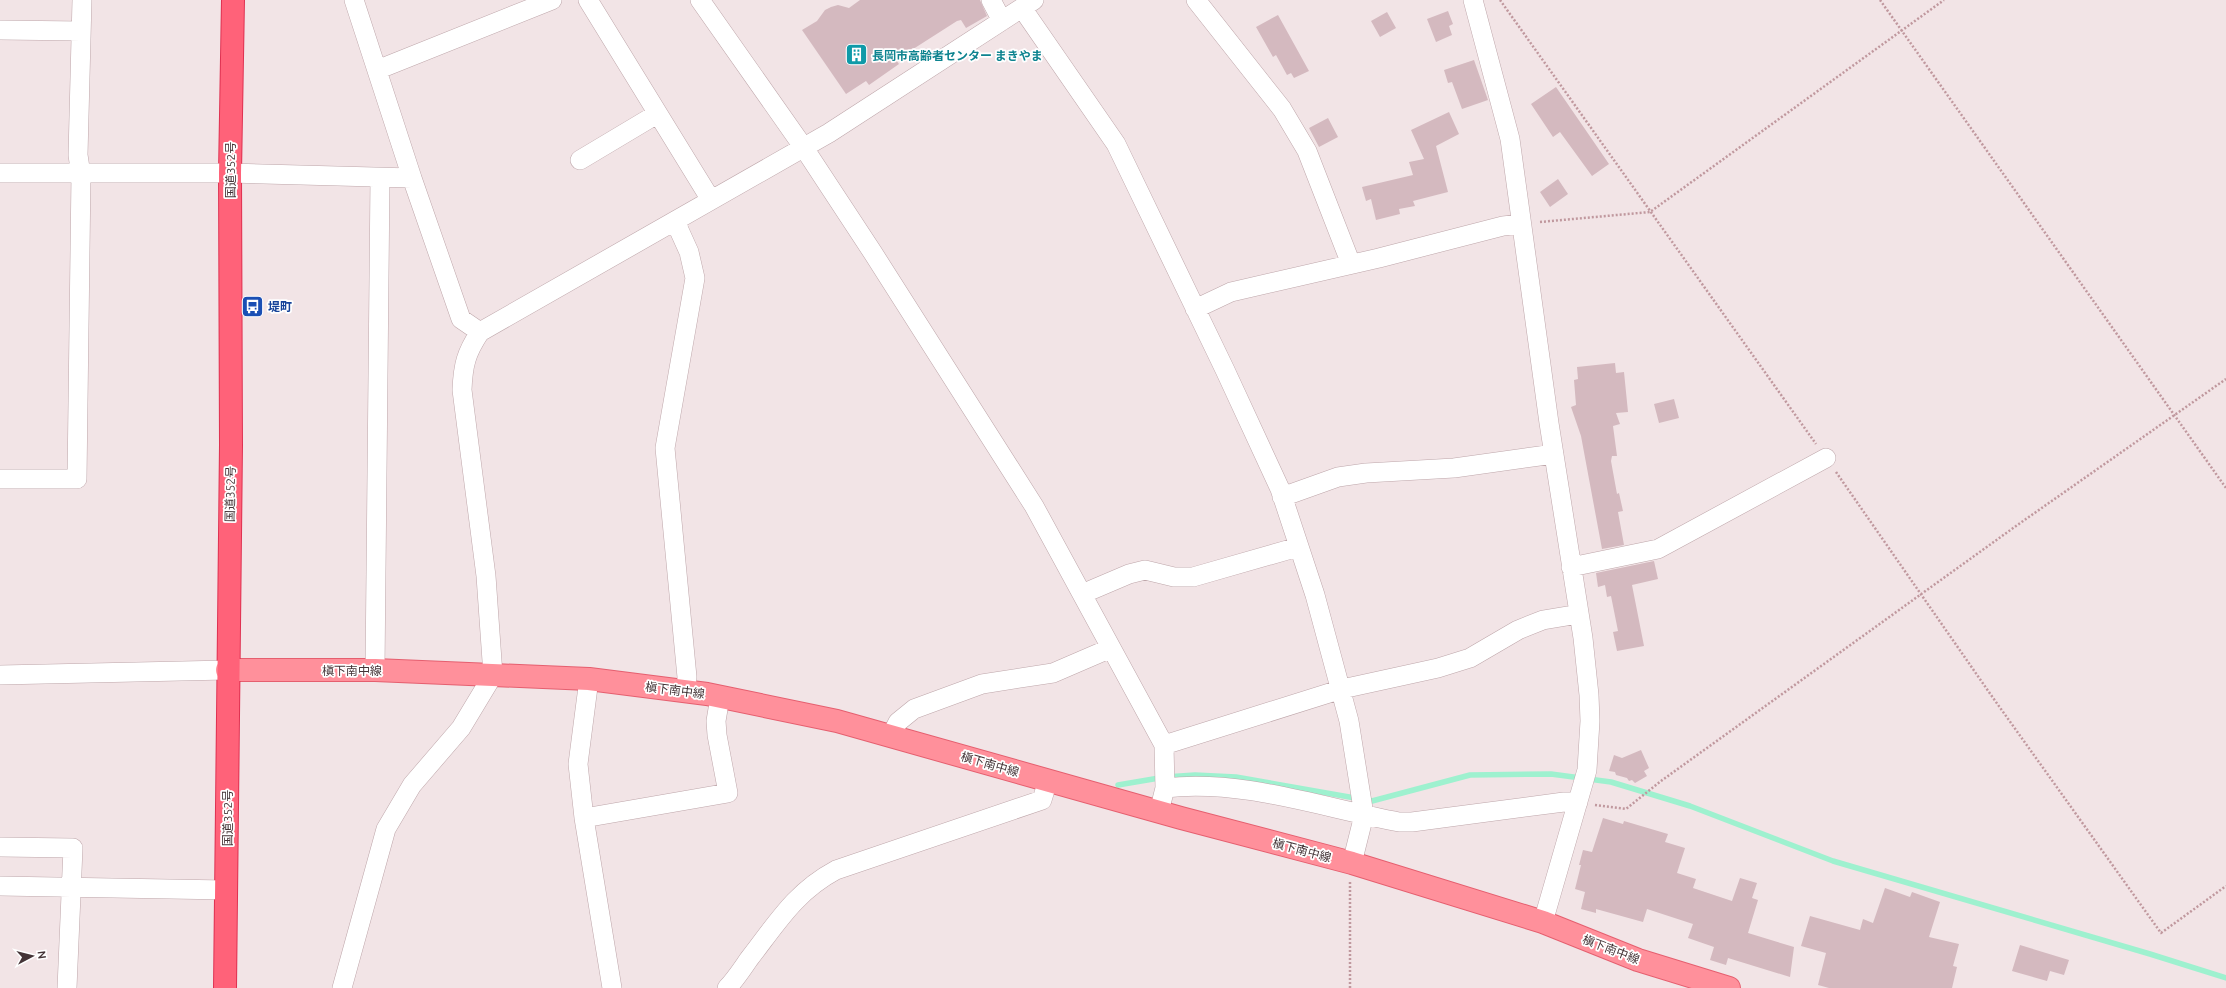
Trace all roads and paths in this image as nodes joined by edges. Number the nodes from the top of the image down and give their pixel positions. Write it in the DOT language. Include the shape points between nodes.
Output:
graph roads {
  1 [pos="82,0"];
  2 [pos="233,0"];
  3 [pos="354,0"];
  4 [pos="552,0"];
  5 [pos="588,0"];
  6 [pos="700,0"];
  7 [pos="991,0"];
  8 [pos="1196,0"];
  9 [pos="1473,0"];
  10 [pos="1500,0"];
  11 [pos="1880,0"];
  12 [pos="1944,0"];
  13 [pos="1028,4"];
  14 [pos="1002,21"];
  15 [pos="0,30"];
  16 [pos="1902,30"];
  17 [pos="81,31"];
  18 [pos="377,70"];
  19 [pos="657,114"];
  20 [pos="804,148"];
  21 [pos="580,160"];
  22 [pos="0,173"];
  23 [pos="230,173"];
  24 [pos="81,175"];
  25 [pos="412,178"];
  26 [pos="380,179"];
  27 [pos="711,200"];
  28 [pos="1650,212"];
  29 [pos="675,221"];
  30 [pos="1522,224"];
  31 [pos="1351,264"];
  32 [pos="1195,309"];
  33 [pos="480,332"];
  34 [pos="2226,379"];
  35 [pos="2175,415"];
  36 [pos="1554,454"];
  37 [pos="1826,458"];
  38 [pos="0,479"];
  39 [pos="2226,488"];
  40 [pos="1282,497"];
  41 [pos="1298,547"];
  42 [pos="1571,567"];
  43 [pos="1082,594"];
  44 [pos="1921,594"];
  45 [pos="1579,614"];
  46 [pos="1111,648"];
  47 [pos="227,670"];
  48 [pos="375,670"];
  49 [pos="0,675"];
  50 [pos="493,675"];
  51 [pos="589,679"];
  52 [pos="1342,689"];
  53 [pos="686,692"];
  54 [pos="720,697"];
  55 [pos="891,736"];
  56 [pos="1164,745"];
  57 [pos="1048,780"];
  58 [pos="1165,788"];
  59 [pos="1578,802"];
  60 [pos="1159,812"];
  61 [pos="1364,815"];
  62 [pos="584,818"];
  63 [pos="0,847"];
  64 [pos="1352,863"];
  65 [pos="0,886"];
  66 [pos="2226,886"];
  67 [pos="71,888"];
  68 [pos="226,890"];
  69 [pos="1543,922"];
  70 [pos="67,988"];
  71 [pos="225,988"];
  72 [pos="342,988"];
  73 [pos="612,988"];
  74 [pos="727,988"];
  75 [pos="1350,988"];
  76 [pos="1729,988"];
  1 -- 17 [label="street"];
  2 -- 23 [label="highway, 国道352号"];
  3 -- 18 [label="street"];
  4 -- 18 [label="street"];
  5 -- 19 [label="street"];
  6 -- 20 [label="street"];
  7 -- 14 [label="street"];
  8 -- 31 [label="street" via="1282,109 1307,151"];
  9 -- 30 [label="street" via="1510,139"];
  10 -- 28 [label="path"];
  11 -- 16 [label="path"];
  12 -- 16 [label="path"];
  13 -- 14 [label="street"];
  13 -- 32 [label="street" via="1116,144"];
  14 -- 20 [label="street"];
  15 -- 17 [label="street"];
  16 -- 28 [label="path"];
  16 -- 35 [label="path"];
  17 -- 24 [label="street" via="78,155"];
  18 -- 25 [label="street"];
  19 -- 21 [label="street"];
  19 -- 27 [label="street"];
  20 -- 27 [label="street"];
  20 -- 43 [label="street" via="1034,506"];
  22 -- 24 [label="street"];
  23 -- 24 [label="street"];
  23 -- 26 [label="street"];
  23 -- 47 [label="highway, 国道352号"];
  24 -- 38 [label="street" via="77,479"];
  25 -- 26 [label="street"];
  25 -- 33 [label="street" via="461,319"];
  26 -- 48 [label="street"];
  27 -- 29 [label="street"];
  28 -- 30 [label="path"];
  28 -- 37 [label="path"];
  29 -- 33 [label="street"];
  29 -- 53 [label="street" via="689,252 695,278 667,425 665,448 687,677"];
  30 -- 31 [label="street" via="1503,226"];
  30 -- 36 [label="street"];
  31 -- 32 [label="street" via="1231,292"];
  32 -- 40 [label="street"];
  33 -- 50 [label="street" via="469,347 465,359 462,390 486,576"];
  34 -- 35 [label="path"];
  35 -- 39 [label="path"];
  35 -- 44 [label="path"];
  36 -- 40 [label="street" via="1454,468 1366,472 1338,477"];
  36 -- 42 [label="street"];
  37 -- 42 [label="street" via="1658,549"];
  37 -- 44 [label="path"];
  40 -- 41 [label="street"];
  41 -- 43 [label="street" via="1193,577 1174,577 1146,570 1129,574"];
  41 -- 52 [label="street" via="1315,595"];
  42 -- 45 [label="street"];
  43 -- 46 [label="street"];
  44 -- 59 [label="path" via="1661,781 1626,809"];
  44 -- 66 [label="path" via="2161,933"];
  45 -- 52 [label="street" via="1543,620 1518,630 1470,658 1438,668"];
  45 -- 59 [label="street" via="1590,721 1587,770"];
  46 -- 55 [label="street" via="1053,673 982,684 914,709 898,722"];
  46 -- 56 [label="street"];
  47 -- 48 [label="main road, 槇下南中線"];
  47 -- 49 [label="street"];
  47 -- 68 [label="highway, 国道352号"];
  48 -- 50 [label="main road, 槇下南中線"];
  50 -- 51 [label="main road, 槇下南中線"];
  50 -- 72 [label="street" via="461,728 412,785 386,829"];
  51 -- 53 [label="main road, 槇下南中線"];
  51 -- 62 [label="street" via="579,752"];
  52 -- 56 [label="street"];
  52 -- 61 [label="street"];
  53 -- 54 [label="main road, 槇下南中線"];
  54 -- 55 [label="main road, 槇下南中線" via="837,721"];
  54 -- 62 [label="street" via="716,721 717,735 728,793"];
  55 -- 57 [label="main road, 槇下南中線"];
  56 -- 58 [label="street"];
  57 -- 60 [label="main road, 槇下南中線"];
  57 -- 74 [label="street" via="1042,800 836,870 818,880 798,896"];
  58 -- 60 [label="street"];
  58 -- 61 [label="street" via="1184,786 1253,791"];
  59 -- 61 [label="street" via="1412,822"];
  59 -- 69 [label="street"];
  60 -- 64 [label="main road, 槇下南中線"];
  61 -- 64 [label="street"];
  62 -- 73 [label="street"];
  63 -- 67 [label="street" via="73,848"];
  64 -- 69 [label="main road, 槇下南中線"];
  64 -- 75 [label="path" via="1349,887"];
  65 -- 67 [label="street"];
  67 -- 68 [label="street"];
  67 -- 70 [label="street"];
  68 -- 71 [label="highway, 国道352号"];
  69 -- 76 [label="main road, 槇下南中線" via="1638,960"];
}
